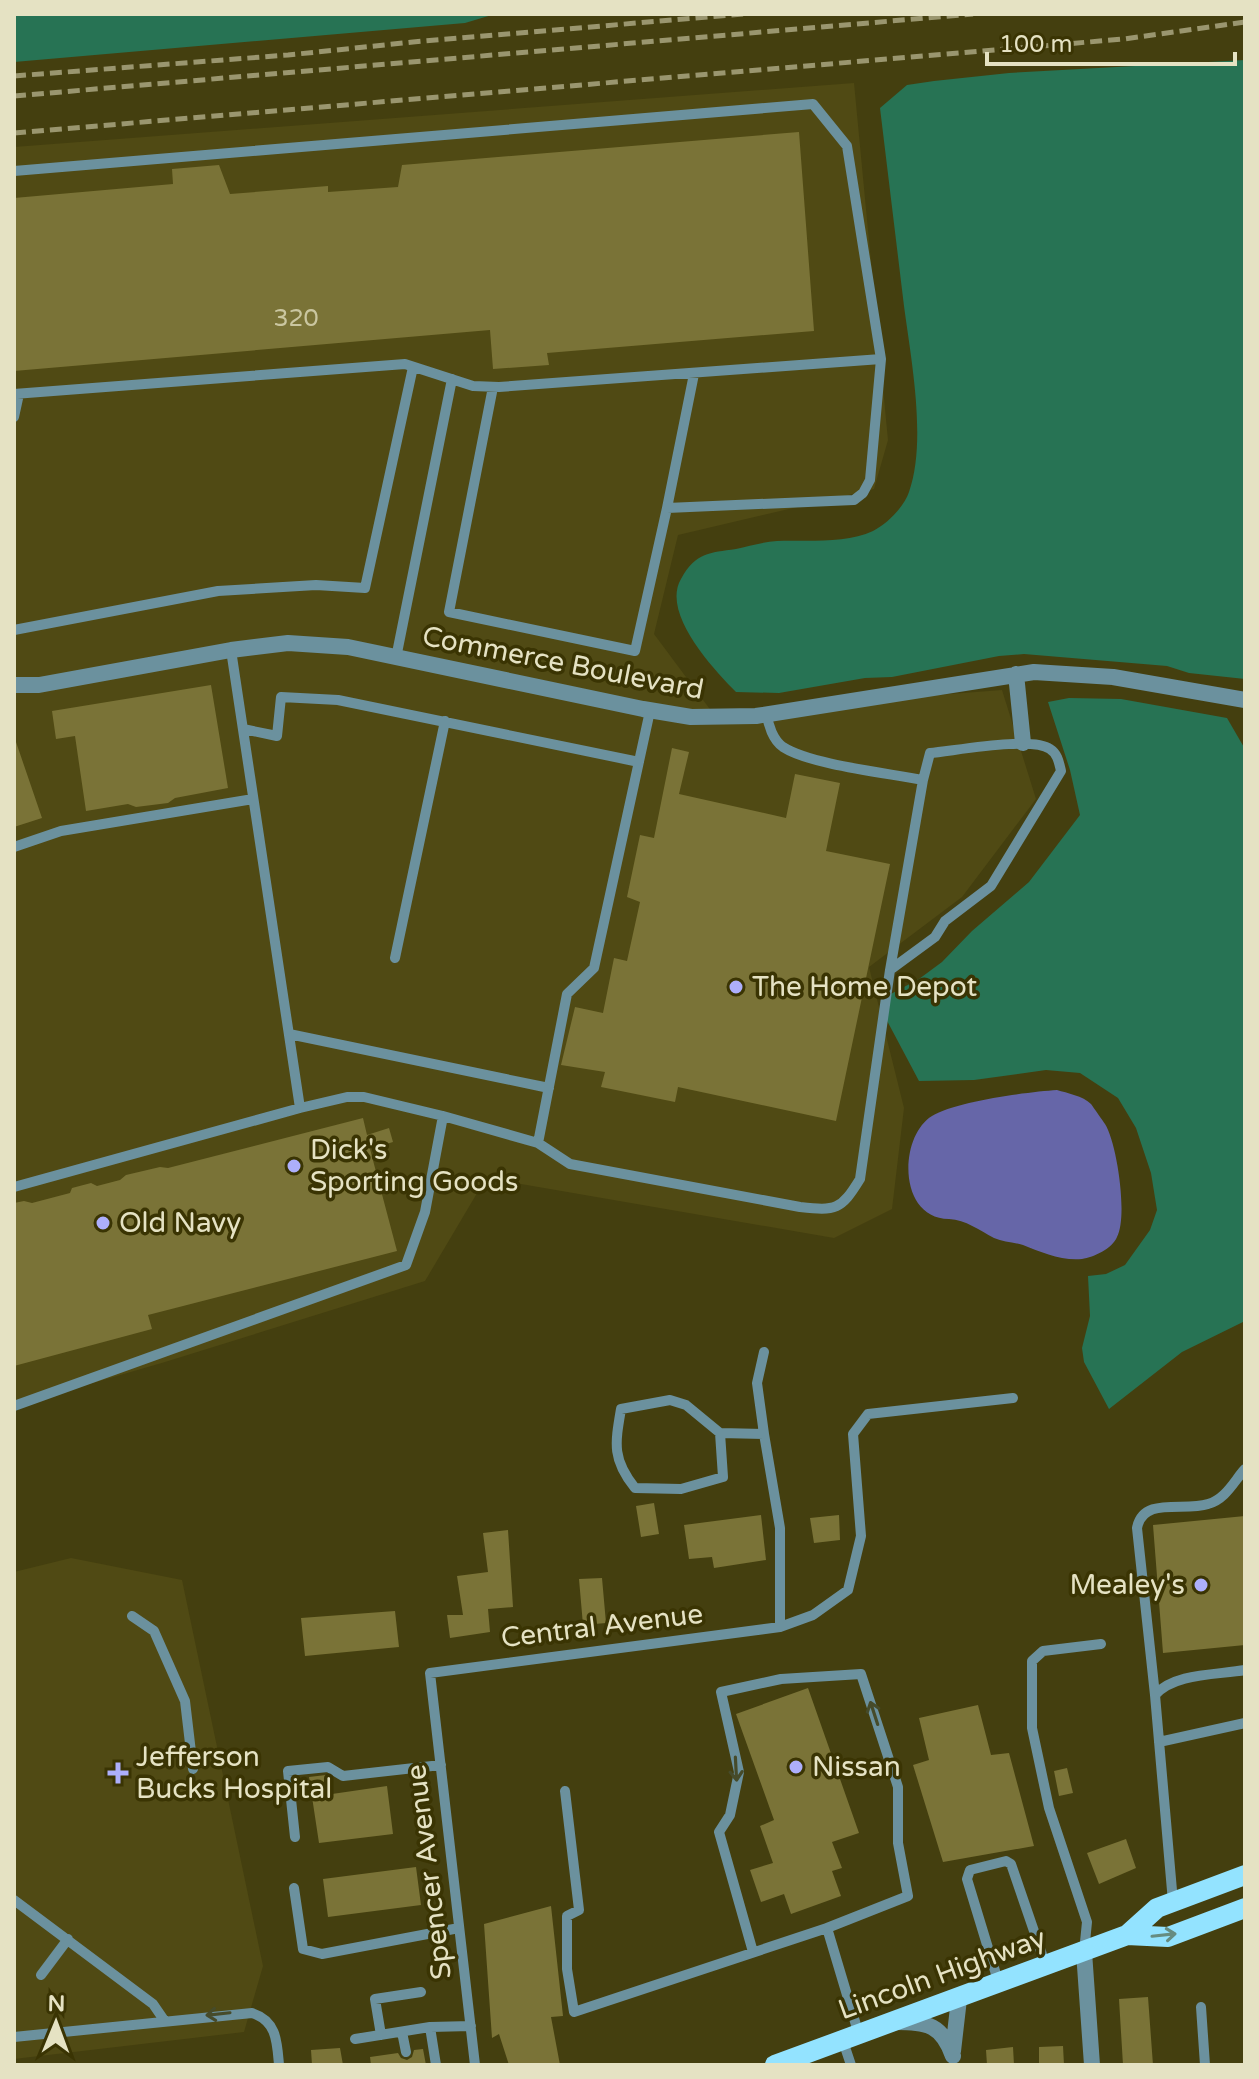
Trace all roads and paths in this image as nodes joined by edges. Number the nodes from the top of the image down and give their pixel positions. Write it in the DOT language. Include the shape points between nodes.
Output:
graph roads {
  1 [pos="14,171"];
  2 [pos="881,359"];
  3 [pos="413,367"];
  4 [pos="694,374"];
  5 [pos="452,379"];
  6 [pos="493,387"];
  7 [pos="16,394"];
  8 [pos="14,417"];
  9 [pos="667,508"];
  10 [pos="14,630"];
  11 [pos="231,650"];
  12 [pos="396,658"];
  13 [pos="1016,674"];
  14 [pos="14,685"];
  15 [pos="1245,700"];
  16 [pos="650,711"];
  17 [pos="767,714"];
  18 [pos="445,721"];
  19 [pos="243,729"];
  20 [pos="1023,743"];
  21 [pos="639,762"];
  22 [pos="923,780"];
  23 [pos="253,799"];
  24 [pos="14,847"];
  25 [pos="395,958"];
  26 [pos="890,970"];
  27 [pos="289,1034"];
  28 [pos="549,1088"];
  29 [pos="300,1108"];
  30 [pos="443,1116"];
  31 [pos="538,1143"];
  32 [pos="14,1187"];
  33 [pos="764,1352"];
  34 [pos="1013,1398"];
  35 [pos="14,1406"];
  36 [pos="720,1433"];
  37 [pos="764,1434"];
  38 [pos="1245,1469"];
  39 [pos="132,1616"];
  40 [pos="780,1627"];
  41 [pos="1101,1644"];
  42 [pos="1245,1670"];
  43 [pos="430,1673"];
  44 [pos="1155,1695"];
  45 [pos="1245,1723"];
  46 [pos="1159,1742"];
  47 [pos="441,1765"];
  48 [pos="193,1769"];
  49 [pos="565,1791"];
  50 [pos="295,1837"];
  51 [pos="1245,1875"];
  52 [pos="294,1888"];
  53 [pos="14,1900"];
  54 [pos="1173,1902"];
  55 [pos="1245,1908"];
  56 [pos="459,1928"];
  57 [pos="827,1928"];
  58 [pos="1127,1935"];
  59 [pos="68,1939"];
  60 [pos="753,1952"];
  61 [pos="1084,1952"];
  62 [pos="1046,1966"];
  63 [pos="41,1975"];
  64 [pos="999,1984"];
  65 [pos="421,1992"];
  66 [pos="959,1999"];
  67 [pos="1201,2007"];
  68 [pos="164,2020"];
  69 [pos="896,2022"];
  70 [pos="471,2026"];
  71 [pos="430,2027"];
  72 [pos="402,2032"];
  73 [pos="381,2035"];
  74 [pos="14,2037"];
  75 [pos="851,2038"];
  76 [pos="355,2039"];
  77 [pos="406,2052"];
  78 [pos="954,2061"];
  79 [pos="784,2063"];
  80 [pos="279,2065"];
  81 [pos="436,2065"];
  82 [pos="475,2065"];
  83 [pos="851,2065"];
  84 [pos="1092,2065"];
  85 [pos="1205,2065"];
  1 -- 2 [label="lane" via="813,104 847,146"];
  2 -- 4 [label="lane"];
  2 -- 9 [label="lane" via="870,480 854,500"];
  3 -- 5 [label="lane"];
  3 -- 7 [label="lane"];
  3 -- 10 [label="lane" via="365,588 218,591"];
  4 -- 6 [label="lane"];
  4 -- 9 [label="lane"];
  5 -- 6 [label="lane"];
  5 -- 12 [label="lane"];
  6 -- 9 [label="lane" via="449,612 635,651"];
  7 -- 8 [label="lane"];
  11 -- 12 [label="street, Commerce Boulevard" via="304,643"];
  11 -- 14 [label="street, Commerce Boulevard"];
  11 -- 19 [label="lane"];
  12 -- 16 [label="street, Commerce Boulevard"];
  13 -- 15 [label="street, Commerce Boulevard" via="1070,672"];
  13 -- 17 [label="street, Commerce Boulevard"];
  13 -- 20 [label="street"];
  16 -- 17 [label="street, Commerce Boulevard" via="704,718"];
  16 -- 21 [label="lane"];
  17 -- 22 [label="lane" via="780,746 808,758"];
  18 -- 19 [label="lane" via="338,700 281,697 277,736"];
  18 -- 21 [label="lane"];
  18 -- 25 [label="lane"];
  19 -- 23 [label="lane"];
  20 -- 22 [label="lane" via="930,753"];
  20 -- 26 [label="lane" via="1050,749 1059,759 1061,771 1053,786 991,886"];
  21 -- 28 [label="lane" via="594,968 567,994"];
  22 -- 26 [label="lane"];
  23 -- 24 [label="lane" via="61,831"];
  23 -- 27 [label="lane"];
  26 -- 31 [label="lane" via="860,1179 846,1201 831,1210 570,1164"];
  27 -- 28 [label="lane"];
  27 -- 29 [label="lane"];
  28 -- 31 [label="lane"];
  29 -- 30 [label="lane" via="364,1097"];
  29 -- 32 [label="lane"];
  30 -- 31 [label="lane"];
  30 -- 35 [label="lane" via="425,1212 406,1265"];
  33 -- 37 [label="lane" via="757,1383"];
  34 -- 40 [label="lane, Central Avenue" via="868,1414 853,1434 861,1536 848,1590 813,1615"];
  36 -- 36 [label="lane" via="686,1405 670,1400 621,1409 616,1439 620,1469 635,1488 681,1489 723,1477"];
  36 -- 37 [label="lane"];
  37 -- 40 [label="lane" via="780,1528"];
  38 -- 44 [label="lane" via="1223,1496 1209,1504 1147,1509 1139,1517"];
  39 -- 48 [label="lane" via="154,1631 185,1701"];
  40 -- 43 [label="lane, Central Avenue"];
  41 -- 61 [label="lane" via="1043,1651 1032,1661 1032,1728 1049,1808 1087,1922"];
  42 -- 44 [label="lane" via="1174,1681"];
  43 -- 47 [label="lane, Spencer Avenue"];
  44 -- 46 [label="lane"];
  45 -- 46 [label="lane"];
  46 -- 54 [label="lane"];
  47 -- 50 [label="lane" via="343,1776 328,1767 288,1771"];
  47 -- 56 [label="lane, Spencer Avenue"];
  49 -- 60 [label="lane" via="579,1910 567,1916 574,2012"];
  51 -- 54 [label="main road, Lincoln Highway"];
  52 -- 56 [label="lane" via="303,1949 322,1954"];
  53 -- 59 [label="lane"];
  54 -- 58 [label="main road, Lincoln Highway" via="1157,1908"];
  58 -- 55 [label="main road, Lincoln Highway, one-way" via="1168,1937"];
  56 -- 70 [label="lane, Spencer Avenue"];
  57 -- 60 [label="lane"];
  57 -- 60 [label="lane, one-way" via="908,1896 898,1843 898,1787 861,1674 781,1679 721,1692 739,1772 730,1815 719,1832"];
  57 -- 75 [label="lane"];
  58 -- 61 [label="main road, Lincoln Highway"];
  59 -- 63 [label="lane"];
  59 -- 68 [label="lane" via="153,2004"];
  61 -- 62 [label="main road, Lincoln Highway"];
  61 -- 84 [label="street"];
  62 -- 64 [label="main road, Lincoln Highway"];
  62 -- 64 [label="lane" via="1011,1864 970,1870 967,1879"];
  64 -- 66 [label="main road, Lincoln Highway"];
  65 -- 73 [label="lane" via="375,1999"];
  66 -- 69 [label="main road, Lincoln Highway"];
  66 -- 78 [label="street"];
  67 -- 85 [label="lane"];
  68 -- 74 [label="lane"];
  80 -- 68 [label="lane, one-way" via="275,2032 261,2016 241,2012"];
  69 -- 75 [label="main road, Lincoln Highway"];
  69 -- 78 [label="street" via="934,2027 949,2043"];
  70 -- 71 [label="lane"];
  70 -- 82 [label="lane, Spencer Avenue"];
  71 -- 72 [label="lane"];
  71 -- 81 [label="lane"];
  72 -- 73 [label="lane"];
  72 -- 77 [label="lane"];
  73 -- 76 [label="lane"];
  75 -- 79 [label="main road, Lincoln Highway"];
  75 -- 83 [label="lane"];
}
